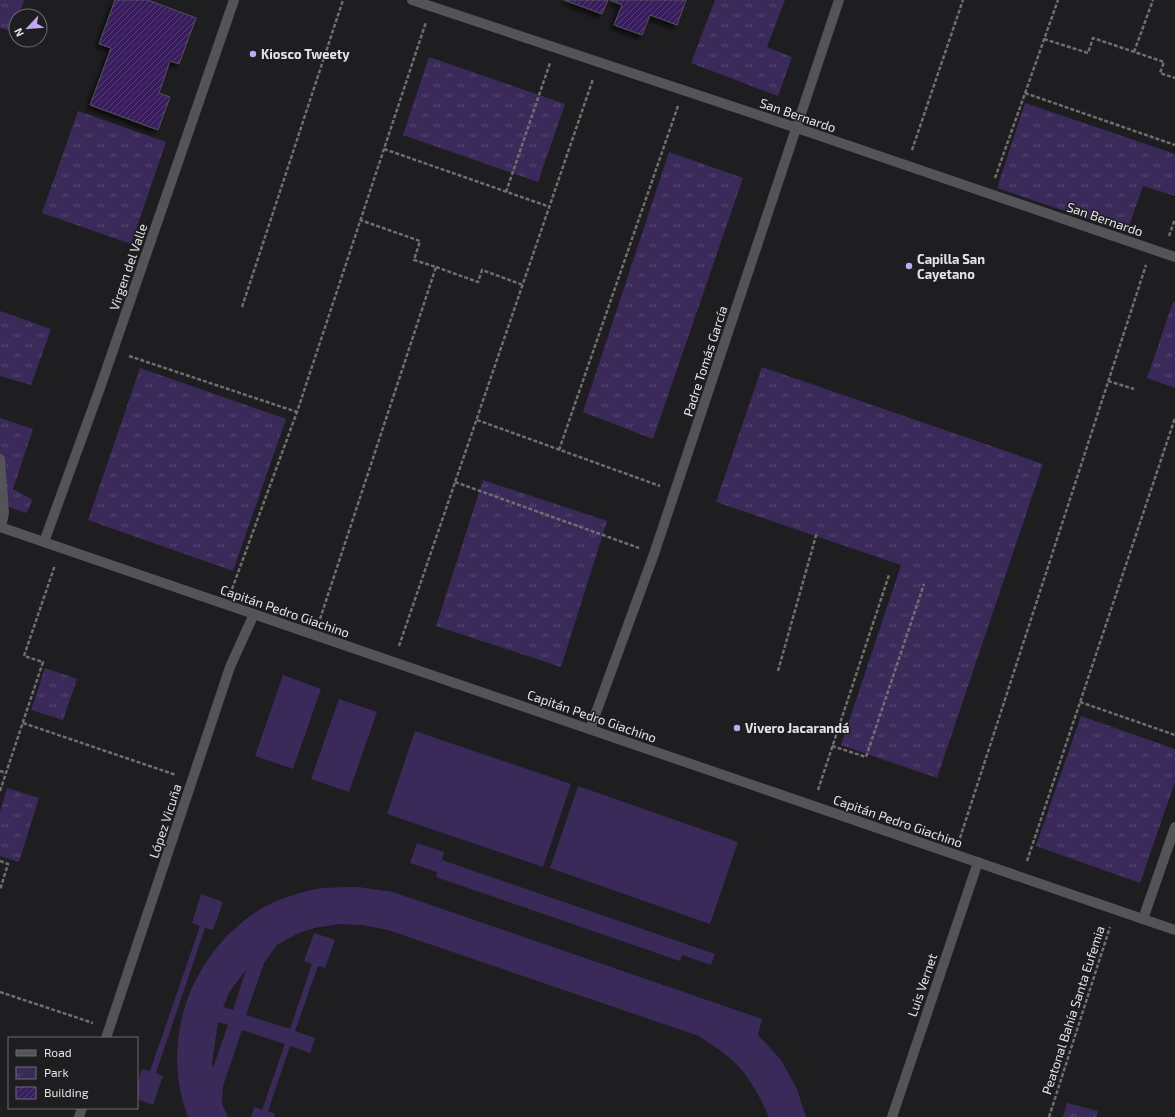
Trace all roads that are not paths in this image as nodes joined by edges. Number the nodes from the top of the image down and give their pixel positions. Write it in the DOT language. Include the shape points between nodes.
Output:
graph roads {
  1 [pos="234,0"];
  2 [pos="412,0"];
  3 [pos="839,0"];
  4 [pos="797,128"];
  5 [pos="1175,257"];
  6 [pos="0,459"];
  7 [pos="1,527"];
  8 [pos="44,542"];
  9 [pos="254,614"];
  10 [pos="590,729"];
  11 [pos="1175,827"];
  12 [pos="978,862"];
  13 [pos="1143,919"];
  14 [pos="1175,930"];
  15 [pos="107,1033"];
  16 [pos="892,1117"];
  1 -- 8 [label="street, Virgen del Valle"];
  2 -- 4 [label="street, San Bernardo"];
  3 -- 4 [label="street, Padre Tomás García"];
  4 -- 5 [label="street, San Bernardo"];
  4 -- 10 [label="street, Padre Tomás García" via="654,554"];
  6 -- 7 [label="street" via="4,513"];
  7 -- 8 [label="street, Capitán Pedro Giachino"];
  8 -- 9 [label="street, Capitán Pedro Giachino"];
  9 -- 10 [label="street, Capitán Pedro Giachino"];
  9 -- 15 [label="street, López Vicuña" via="230,666"];
  10 -- 12 [label="street, Capitán Pedro Giachino"];
  11 -- 13 [label="street"];
  12 -- 13 [label="street, Capitán Pedro Giachino"];
  12 -- 16 [label="street, Luis Vernet"];
  13 -- 14 [label="street, Capitán Pedro Giachino"];
}
